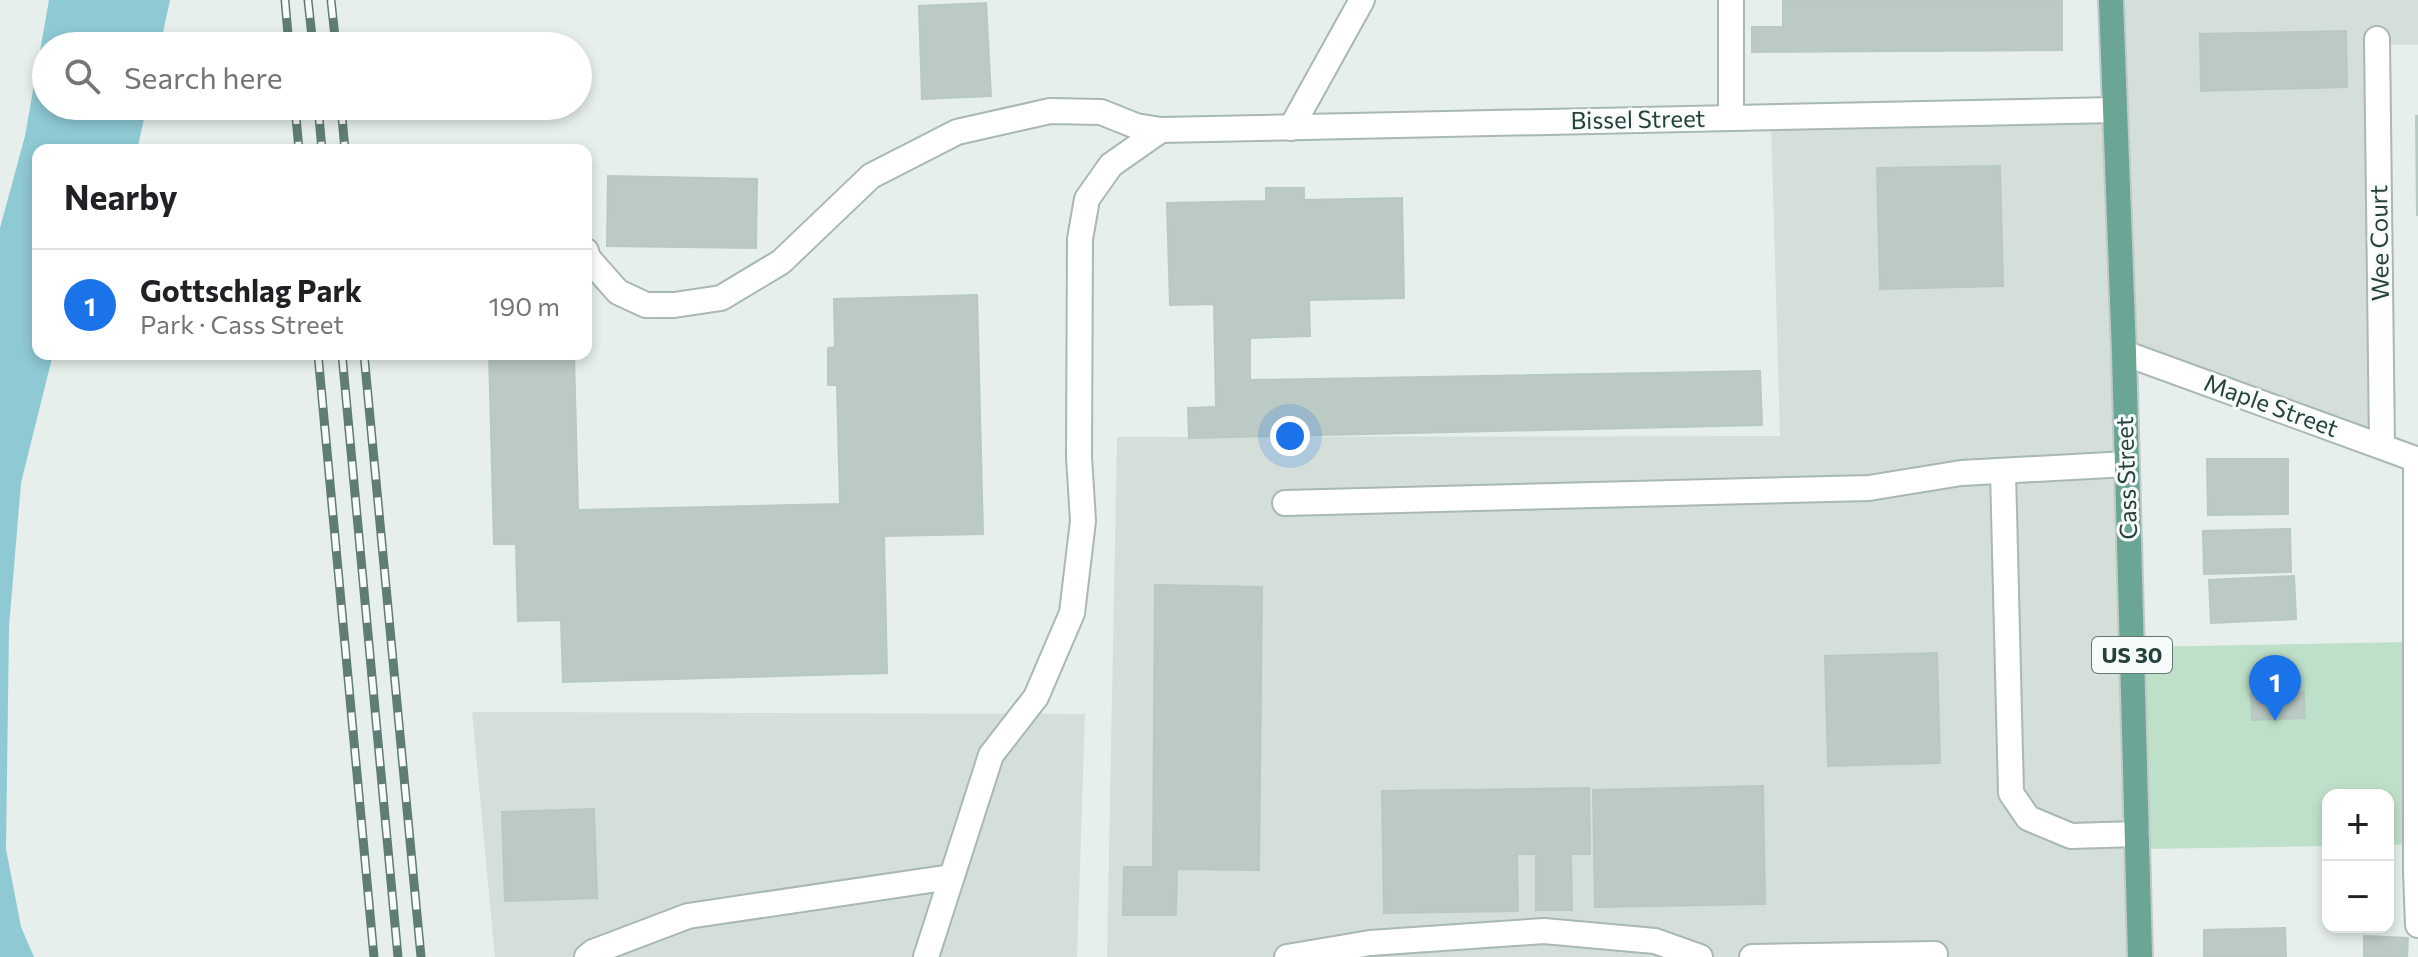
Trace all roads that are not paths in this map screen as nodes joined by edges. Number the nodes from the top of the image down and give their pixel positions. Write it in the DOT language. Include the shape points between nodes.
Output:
graph roads {
  1 [pos="1362,0"];
  2 [pos="1731,0"];
  3 [pos="2111,0"];
  4 [pos="2377,39"];
  5 [pos="2114,110"];
  6 [pos="1731,118"];
  7 [pos="1291,128"];
  8 [pos="1161,130"];
  9 [pos="592,263"];
  10 [pos="2124,353"];
  11 [pos="2382,446"];
  12 [pos="2417,459"];
  13 [pos="2127,464"];
  14 [pos="2003,471"];
  15 [pos="1285,503"];
  16 [pos="2137,834"];
  17 [pos="951,877"];
  18 [pos="2418,925"];
  19 [pos="1938,956"];
  20 [pos="587,957"];
  21 [pos="926,957"];
  22 [pos="1287,957"];
  23 [pos="1700,957"];
  24 [pos="1752,957"];
  25 [pos="2140,957"];
  1 -- 7 [label="street"];
  2 -- 6 [label="street"];
  3 -- 5 [label="main road, Cass Street / US 30"];
  4 -- 11 [label="street, Wee Court"];
  5 -- 6 [label="street, Bissel Street"];
  5 -- 10 [label="main road, Cass Street / US 30"];
  6 -- 7 [label="street, Bissel Street"];
  7 -- 8 [label="street, Bissel Street"];
  8 -- 9 [label="street, Bissel Street" via="1101,112 1050,111 957,132 871,176 781,262 721,298 646,305 618,292"];
  8 -- 17 [label="street" via="1111,165 1087,199 1080,239 1083,521 1072,613 1036,697 991,755"];
  10 -- 11 [label="street, Maple Street"];
  10 -- 13 [label="main road, Cass Street / US 30"];
  11 -- 12 [label="street, Maple Street"];
  12 -- 18 [label="street"];
  13 -- 14 [label="street"];
  13 -- 16 [label="main road, Cass Street / US 30"];
  14 -- 15 [label="street" via="1869,488"];
  14 -- 16 [label="street" via="2011,793 2028,818 2071,836"];
  16 -- 25 [label="main road, Cass Street / US 30"];
  17 -- 20 [label="street" via="688,916"];
  17 -- 21 [label="street"];
  19 -- 24 [label="street"];
  22 -- 23 [label="street" via="1370,943 1544,931 1655,941"];
}
